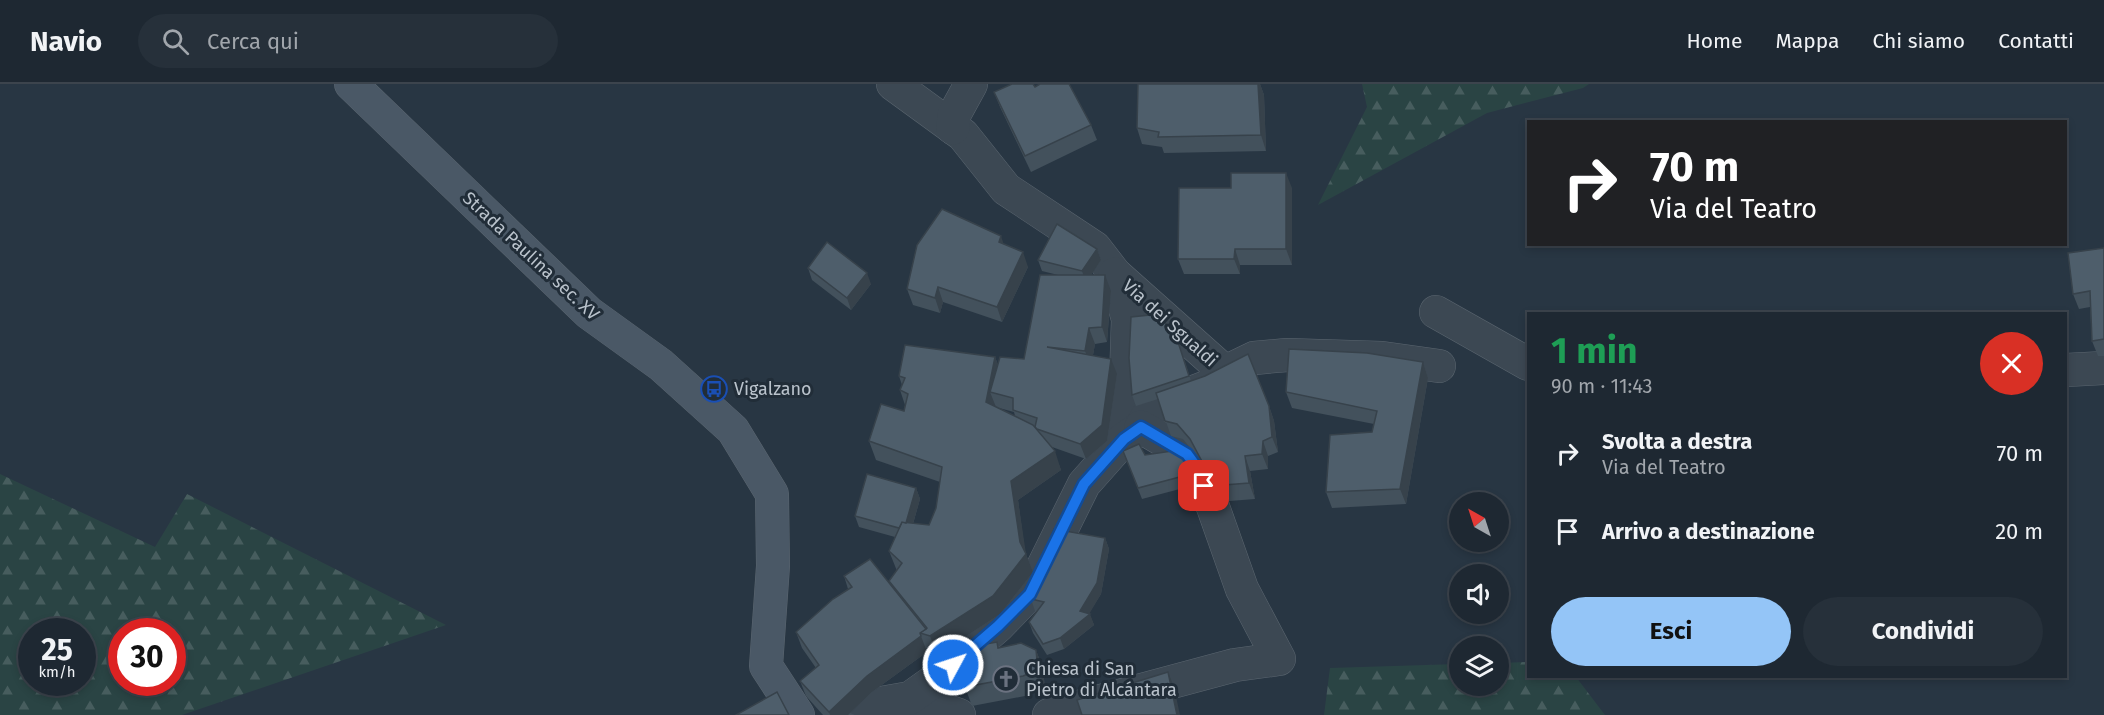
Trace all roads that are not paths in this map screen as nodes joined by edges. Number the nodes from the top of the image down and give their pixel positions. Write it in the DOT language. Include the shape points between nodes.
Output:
graph roads {
  1 [pos="351,84"];
  2 [pos="893,84"];
  3 [pos="971,84"];
  4 [pos="953,128"];
  5 [pos="1115,274"];
  6 [pos="1436,312"];
  7 [pos="1527,363"];
  8 [pos="1439,366"];
  9 [pos="2104,368"];
  10 [pos="2067,370"];
  11 [pos="1225,372"];
  12 [pos="1132,433"];
  13 [pos="910,698"];
  14 [pos="798,715"];
  15 [pos="862,715"];
  16 [pos="960,715"];
  17 [pos="1049,715"];
  1 -- 14 [label="street, Strada Paulina sec. XV" via="588,313 661,365 733,430 772,494 773,566 766,666"];
  2 -- 4 [label="street, Via dei Sgualdi"];
  3 -- 4 [label="street" via="954,115"];
  4 -- 5 [label="street, Via dei Sgualdi" via="1006,189 1095,248"];
  5 -- 11 [label="street, Via dei Sgualdi"];
  5 -- 12 [label="street, Via dei Sgualdi" via="1128,319"];
  6 -- 7 [label="street"];
  8 -- 11 [label="street" via="1382,358 1287,355 1254,358"];
  9 -- 10 [label="street"];
  11 -- 12 [label="street" via="1207,387 1152,408"];
  12 -- 13 [label="street" via="1084,484 1030,594 938,678"];
  12 -- 17 [label="street" via="1187,454 1195,465 1242,589 1279,659 1235,665"];
  13 -- 15 [label="street" via="876,704"];
  13 -- 16 [label="street"];
}
